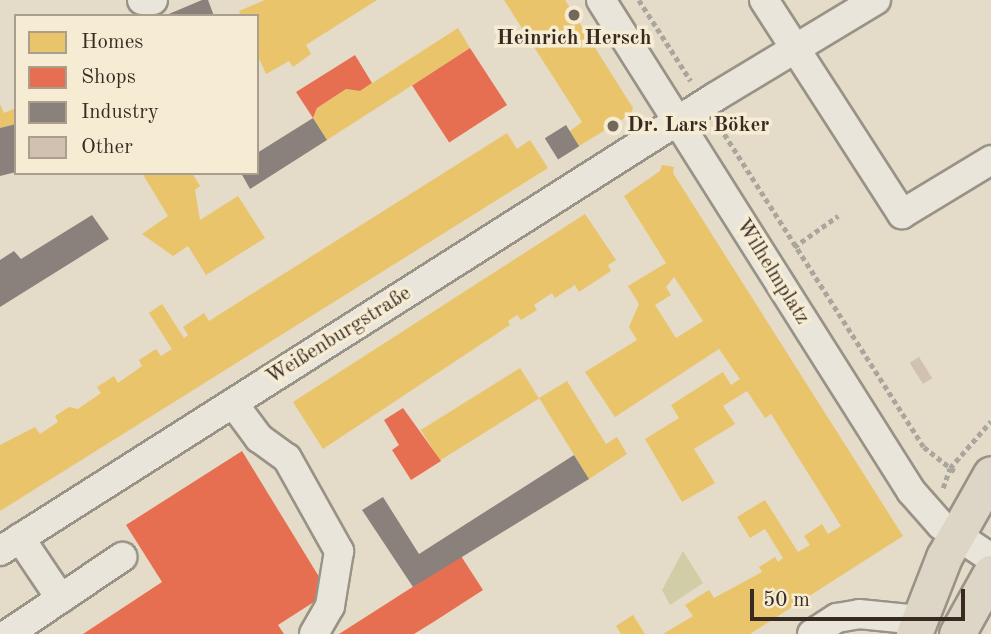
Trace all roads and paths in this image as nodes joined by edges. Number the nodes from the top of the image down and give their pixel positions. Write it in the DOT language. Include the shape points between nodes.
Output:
graph roads {
  1 [pos="142,0"];
  2 [pos="153,0"];
  3 [pos="601,0"];
  4 [pos="639,0"];
  5 [pos="764,0"];
  6 [pos="876,0"];
  7 [pos="794,49"];
  8 [pos="705,104"];
  9 [pos="678,122"];
  10 [pos="991,160"];
  11 [pos="838,216"];
  12 [pos="796,245"];
  13 [pos="767,265"];
  14 [pos="233,403"];
  15 [pos="935,456"];
  16 [pos="991,474"];
  17 [pos="956,535"];
  18 [pos="10,544"];
  19 [pos="122,557"];
  20 [pos="991,558"];
  21 [pos="991,573"];
  22 [pos="61,599"];
  23 [pos="917,627"];
  24 [pos="8,634"];
  25 [pos="314,634"];
  26 [pos="812,634"];
  27 [pos="957,634"];
  1 -- 2 [label="street"];
  3 -- 9 [label="street, Wilhelmplatz"];
  4 -- 8 [label="path"];
  5 -- 7 [label="street"];
  6 -- 7 [label="street, Weißenburgstraße"];
  7 -- 8 [label="street, Weißenburgstraße"];
  7 -- 10 [label="street" via="902,214"];
  8 -- 9 [label="street, Weißenburgstraße"];
  8 -- 12 [label="path"];
  9 -- 13 [label="street, Wilhelmplatz"];
  9 -- 14 [label="street, Weißenburgstraße"];
  11 -- 12 [label="path"];
  12 -- 13 [label="path"];
  12 -- 15 [label="path"];
  13 -- 17 [label="street, Wilhelmplatz" via="911,491"];
  14 -- 18 [label="street, Weißenburgstraße"];
  14 -- 25 [label="street" via="259,438 286,458 340,551 330,606"];
  16 -- 17 [label="main road"];
  17 -- 20 [label="street, Wilhelmplatz"];
  17 -- 23 [label="main road"];
  18 -- 22 [label="street"];
  19 -- 22 [label="street"];
  21 -- 27 [label="main road"];
  22 -- 24 [label="street"];
  23 -- 26 [label="street" via="859,614 837,618"];
}
